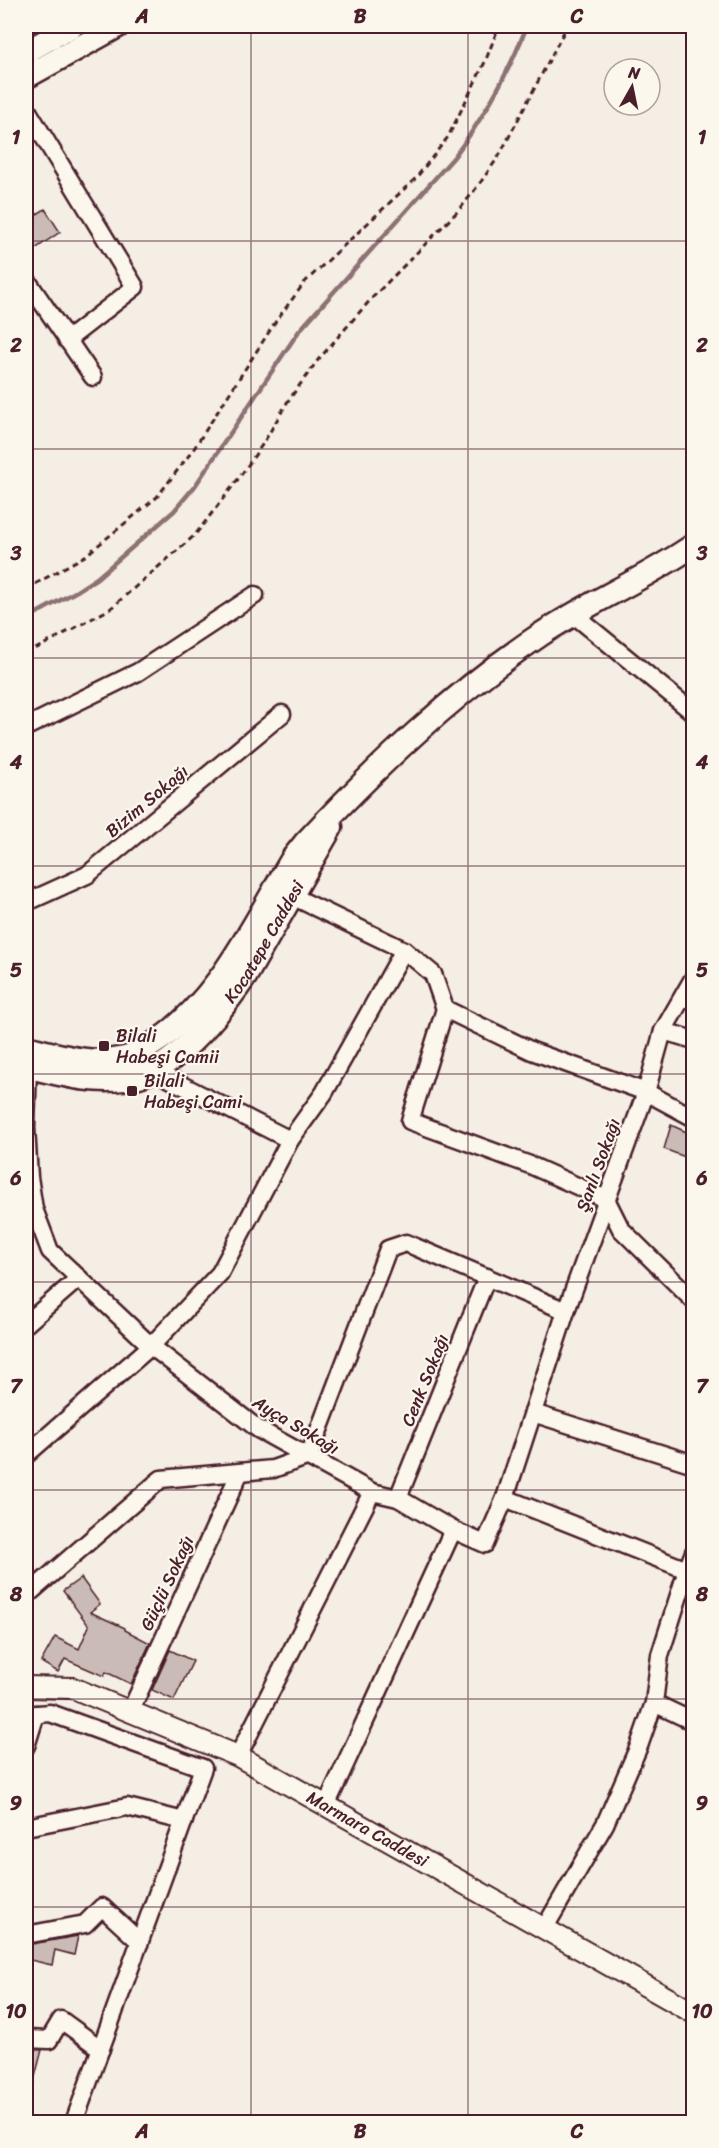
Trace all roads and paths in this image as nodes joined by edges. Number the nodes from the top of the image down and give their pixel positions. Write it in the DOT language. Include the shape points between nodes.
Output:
graph roads {
  1 [pos="72,26"];
  2 [pos="118,26"];
  3 [pos="500,26"];
  4 [pos="567,26"];
  5 [pos="26,51"];
  6 [pos="26,77"];
  7 [pos="26,108"];
  8 [pos="26,279"];
  9 [pos="67,340"];
  10 [pos="93,377"];
  11 [pos="693,545"];
  12 [pos="26,589"];
  13 [pos="255,596"];
  14 [pos="573,614"];
  15 [pos="26,654"];
  16 [pos="693,713"];
  17 [pos="282,714"];
  18 [pos="26,727"];
  19 [pos="284,891"];
  20 [pos="26,900"];
  21 [pos="404,950"];
  22 [pos="693,977"];
  23 [pos="445,1009"];
  24 [pos="663,1031"];
  25 [pos="693,1040"];
  26 [pos="27,1057"];
  27 [pos="127,1058"];
  28 [pos="152,1071"];
  29 [pos="646,1092"];
  30 [pos="693,1118"];
  31 [pos="290,1140"];
  32 [pos="27,1178"];
  33 [pos="606,1199"];
  34 [pos="487,1277"];
  35 [pos="79,1278"];
  36 [pos="693,1301"];
  37 [pos="566,1311"];
  38 [pos="26,1324"];
  39 [pos="151,1346"];
  40 [pos="533,1413"];
  41 [pos="26,1455"];
  42 [pos="309,1456"];
  43 [pos="693,1464"];
  44 [pos="240,1472"];
  45 [pos="372,1492"];
  46 [pos="398,1498"];
  47 [pos="505,1498"];
  48 [pos="453,1530"];
  49 [pos="693,1552"];
  50 [pos="687,1570"];
  51 [pos="26,1596"];
  52 [pos="26,1687"];
  53 [pos="654,1703"];
  54 [pos="130,1712"];
  55 [pos="31,1715"];
  56 [pos="693,1722"];
  57 [pos="26,1746"];
  58 [pos="238,1756"];
  59 [pos="326,1806"];
  60 [pos="184,1821"];
  61 [pos="26,1827"];
  62 [pos="544,1929"];
  63 [pos="26,1935"];
  64 [pos="140,1942"];
  65 [pos="693,2013"];
  66 [pos="26,2039"];
  67 [pos="100,2049"];
  68 [pos="74,2122"];
  1 -- 5 [label="main road"];
  2 -- 6 [label="main road"];
  3 -- 12 [label="path" via="448,136 416,178 306,282 157,497 86,556"];
  4 -- 15 [label="path" via="499,156 480,183 318,360 239,478 195,535 110,609"];
  7 -- 9 [label="street" via="135,287"];
  8 -- 9 [label="street"];
  9 -- 10 [label="street"];
  11 -- 14 [label="main road, Kocatepe Caddesi" via="665,566"];
  13 -- 18 [label="street" via="138,672"];
  14 -- 16 [label="street"];
  14 -- 19 [label="main road, Kocatepe Caddesi" via="520,648 399,748 304,843 293,858"];
  17 -- 20 [label="street, Bizim Sokağı" via="87,875"];
  19 -- 21 [label="street"];
  19 -- 27 [label="main road, Kocatepe Caddesi" via="197,1006 167,1035"];
  19 -- 28 [label="main road, Kocatepe Caddesi" via="231,997 182,1050"];
  21 -- 23 [label="street" via="433,974"];
  21 -- 31 [label="street" via="324,1093"];
  22 -- 24 [label="street, Şanlı Sokağı"];
  23 -- 29 [label="street" via="532,1051"];
  23 -- 33 [label="street" via="410,1121"];
  24 -- 25 [label="street"];
  24 -- 29 [label="street, Şanlı Sokağı"];
  26 -- 27 [label="main road, Kocatepe Caddesi" via="97,1061"];
  26 -- 28 [label="main road, Kocatepe Caddesi" via="76,1077 104,1080"];
  26 -- 32 [label="street, Ayça Sokağı"];
  27 -- 28 [label="main road"];
  28 -- 31 [label="street"];
  29 -- 30 [label="street"];
  29 -- 33 [label="street, Şanlı Sokağı"];
  31 -- 39 [label="street" via="220,1273"];
  32 -- 35 [label="street, Ayça Sokağı" via="50,1251"];
  33 -- 36 [label="street" via="621,1229"];
  33 -- 37 [label="street, Şanlı Sokağı"];
  34 -- 37 [label="street"];
  34 -- 42 [label="street" via="406,1243 388,1249"];
  34 -- 46 [label="street, Cenk Sokağı"];
  35 -- 38 [label="street"];
  35 -- 39 [label="street, Ayça Sokağı"];
  37 -- 40 [label="street, Şanlı Sokağı"];
  39 -- 41 [label="street"];
  39 -- 42 [label="street, Ayça Sokağı" via="258,1429"];
  40 -- 43 [label="street"];
  40 -- 47 [label="street, Şanlı Sokağı"];
  42 -- 44 [label="street" via="273,1469"];
  42 -- 45 [label="street, Ayça Sokağı"];
  44 -- 51 [label="street" via="161,1479"];
  44 -- 54 [label="street, Güçlü Sokağı"];
  45 -- 46 [label="street, Ayça Sokağı"];
  45 -- 58 [label="street"];
  46 -- 48 [label="street, Ayça Sokağı"];
  47 -- 48 [label="street, Ayça Sokağı" via="485,1544"];
  47 -- 50 [label="street"];
  48 -- 59 [label="street"];
  49 -- 50 [label="street"];
  50 -- 53 [label="street" via="660,1655"];
  52 -- 54 [label="street, Marmara Caddesi" via="73,1688"];
  53 -- 56 [label="street"];
  53 -- 62 [label="street" via="605,1824"];
  54 -- 58 [label="street, Marmara Caddesi"];
  55 -- 57 [label="street"];
  55 -- 60 [label="street" via="50,1713 203,1768"];
  58 -- 59 [label="street, Marmara Caddesi"];
  59 -- 62 [label="street, Marmara Caddesi"];
  60 -- 61 [label="street" via="127,1808"];
  60 -- 64 [label="street"];
  62 -- 65 [label="street, Marmara Caddesi"];
  63 -- 64 [label="street" via="85,1924 102,1907"];
  64 -- 67 [label="street"];
  66 -- 67 [label="street" via="49,2040 61,2020"];
  67 -- 68 [label="street"];
}
